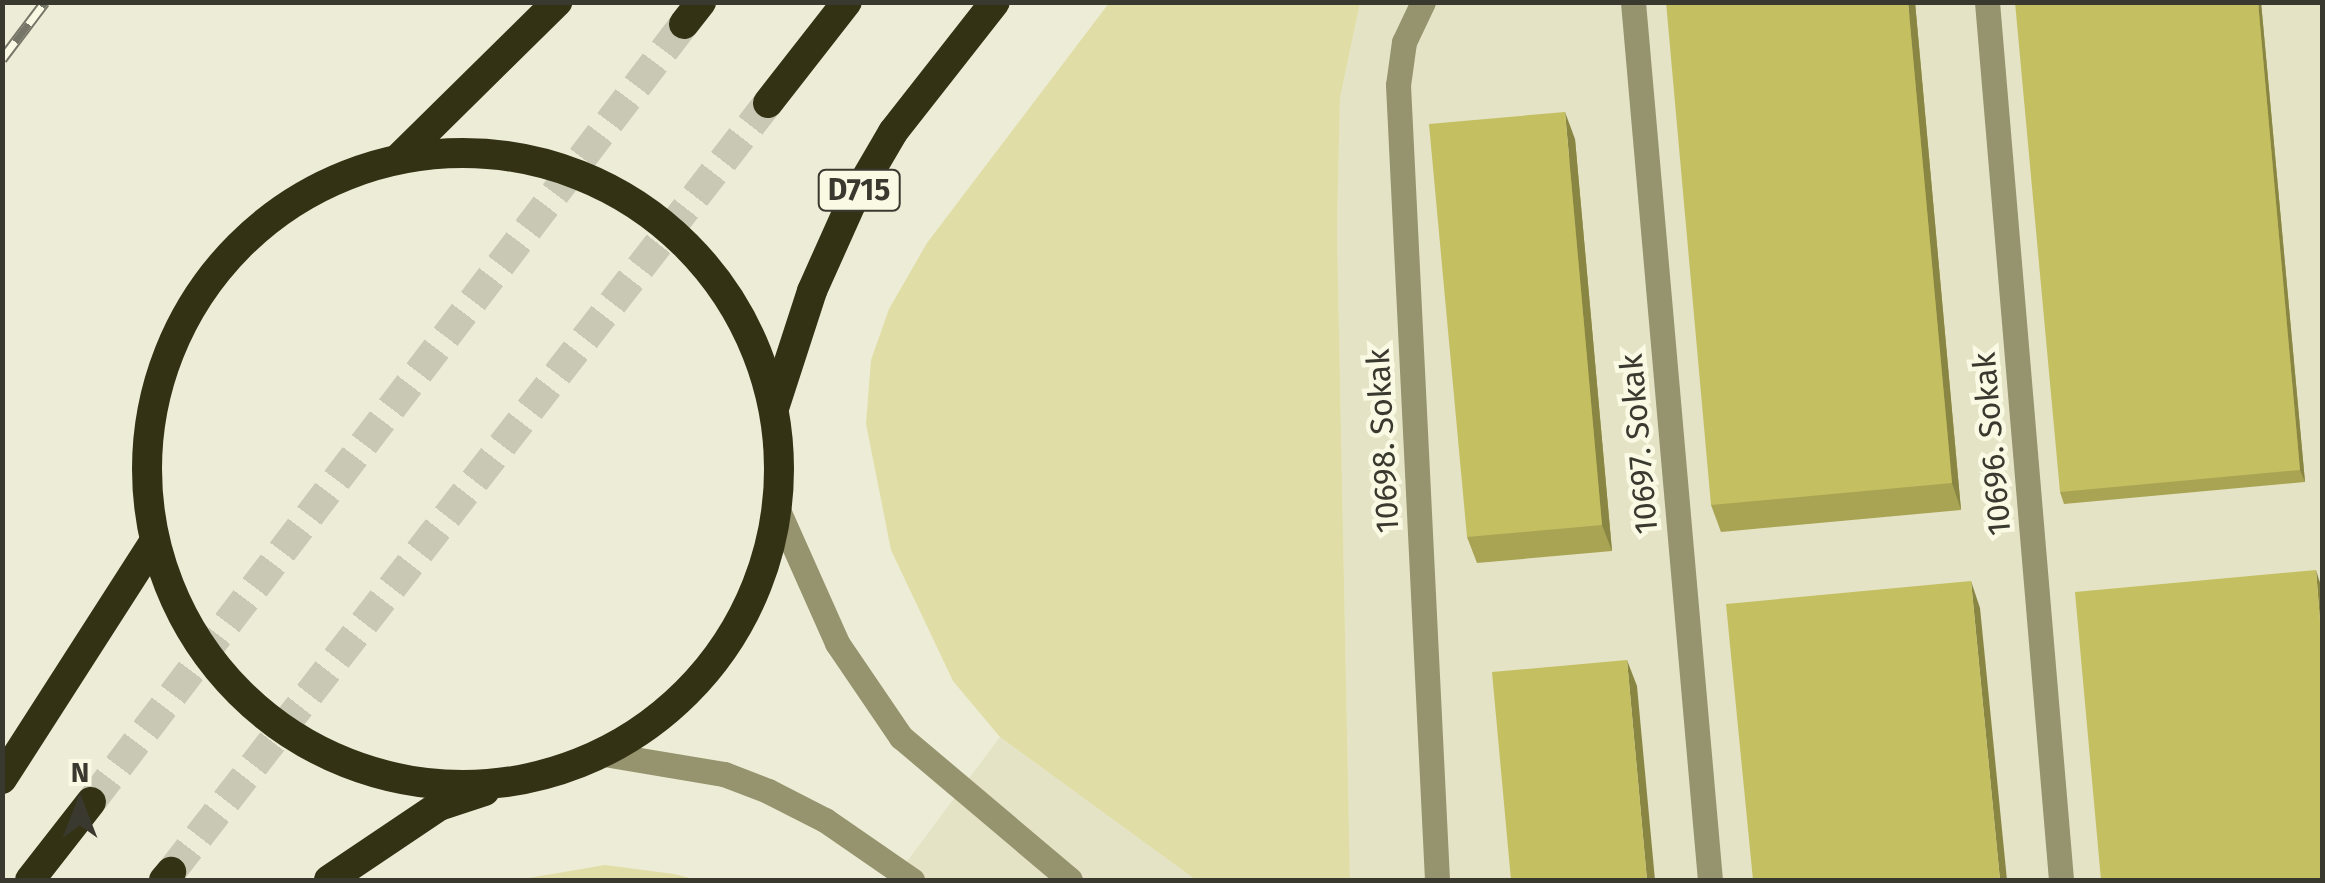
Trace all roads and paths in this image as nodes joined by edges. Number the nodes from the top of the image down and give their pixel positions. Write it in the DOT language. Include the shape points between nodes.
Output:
graph roads {
  1 [pos="557,2"];
  2 [pos="847,2"];
  3 [pos="995,2"];
  4 [pos="1423,2"];
  5 [pos="1633,2"];
  6 [pos="1987,2"];
  7 [pos="768,103"];
  8 [pos="400,157"];
  9 [pos="775,406"];
  10 [pos="777,508"];
  11 [pos="154,544"];
  12 [pos="604,754"];
  13 [pos="2,779"];
  14 [pos="513,782"];
  15 [pos="91,802"];
  16 [pos="30,880"];
  17 [pos="328,880"];
  18 [pos="912,880"];
  19 [pos="1070,880"];
  20 [pos="1436,880"];
  21 [pos="1710,880"];
  22 [pos="2062,880"];
  1 -- 8 [label="highway"];
  2 -- 7 [label="highway"];
  3 -- 9 [label="highway, D715" via="893,132 851,204 812,291"];
  4 -- 20 [label="street, 10698. Sokak" via="1404,42 1398,85"];
  5 -- 21 [label="street, 10697. Sokak"];
  6 -- 22 [label="street, 10696. Sokak"];
  8 -- 9 [label="highway" via="500,153 596,180 679,234 741,313"];
  8 -- 11 [label="highway" via="304,193 225,258 179,329 145,442"];
  9 -- 10 [label="highway"];
  10 -- 12 [label="highway" via="770,552 735,634 677,703"];
  10 -- 19 [label="street" via="836,643 901,736"];
  11 -- 13 [label="highway"];
  11 -- 14 [label="highway" via="189,631 249,704 328,756 418,782"];
  12 -- 14 [label="highway"];
  12 -- 18 [label="street" via="724,774 768,791 826,820"];
  14 -- 17 [label="highway" via="439,806"];
  15 -- 16 [label="highway"];
}
